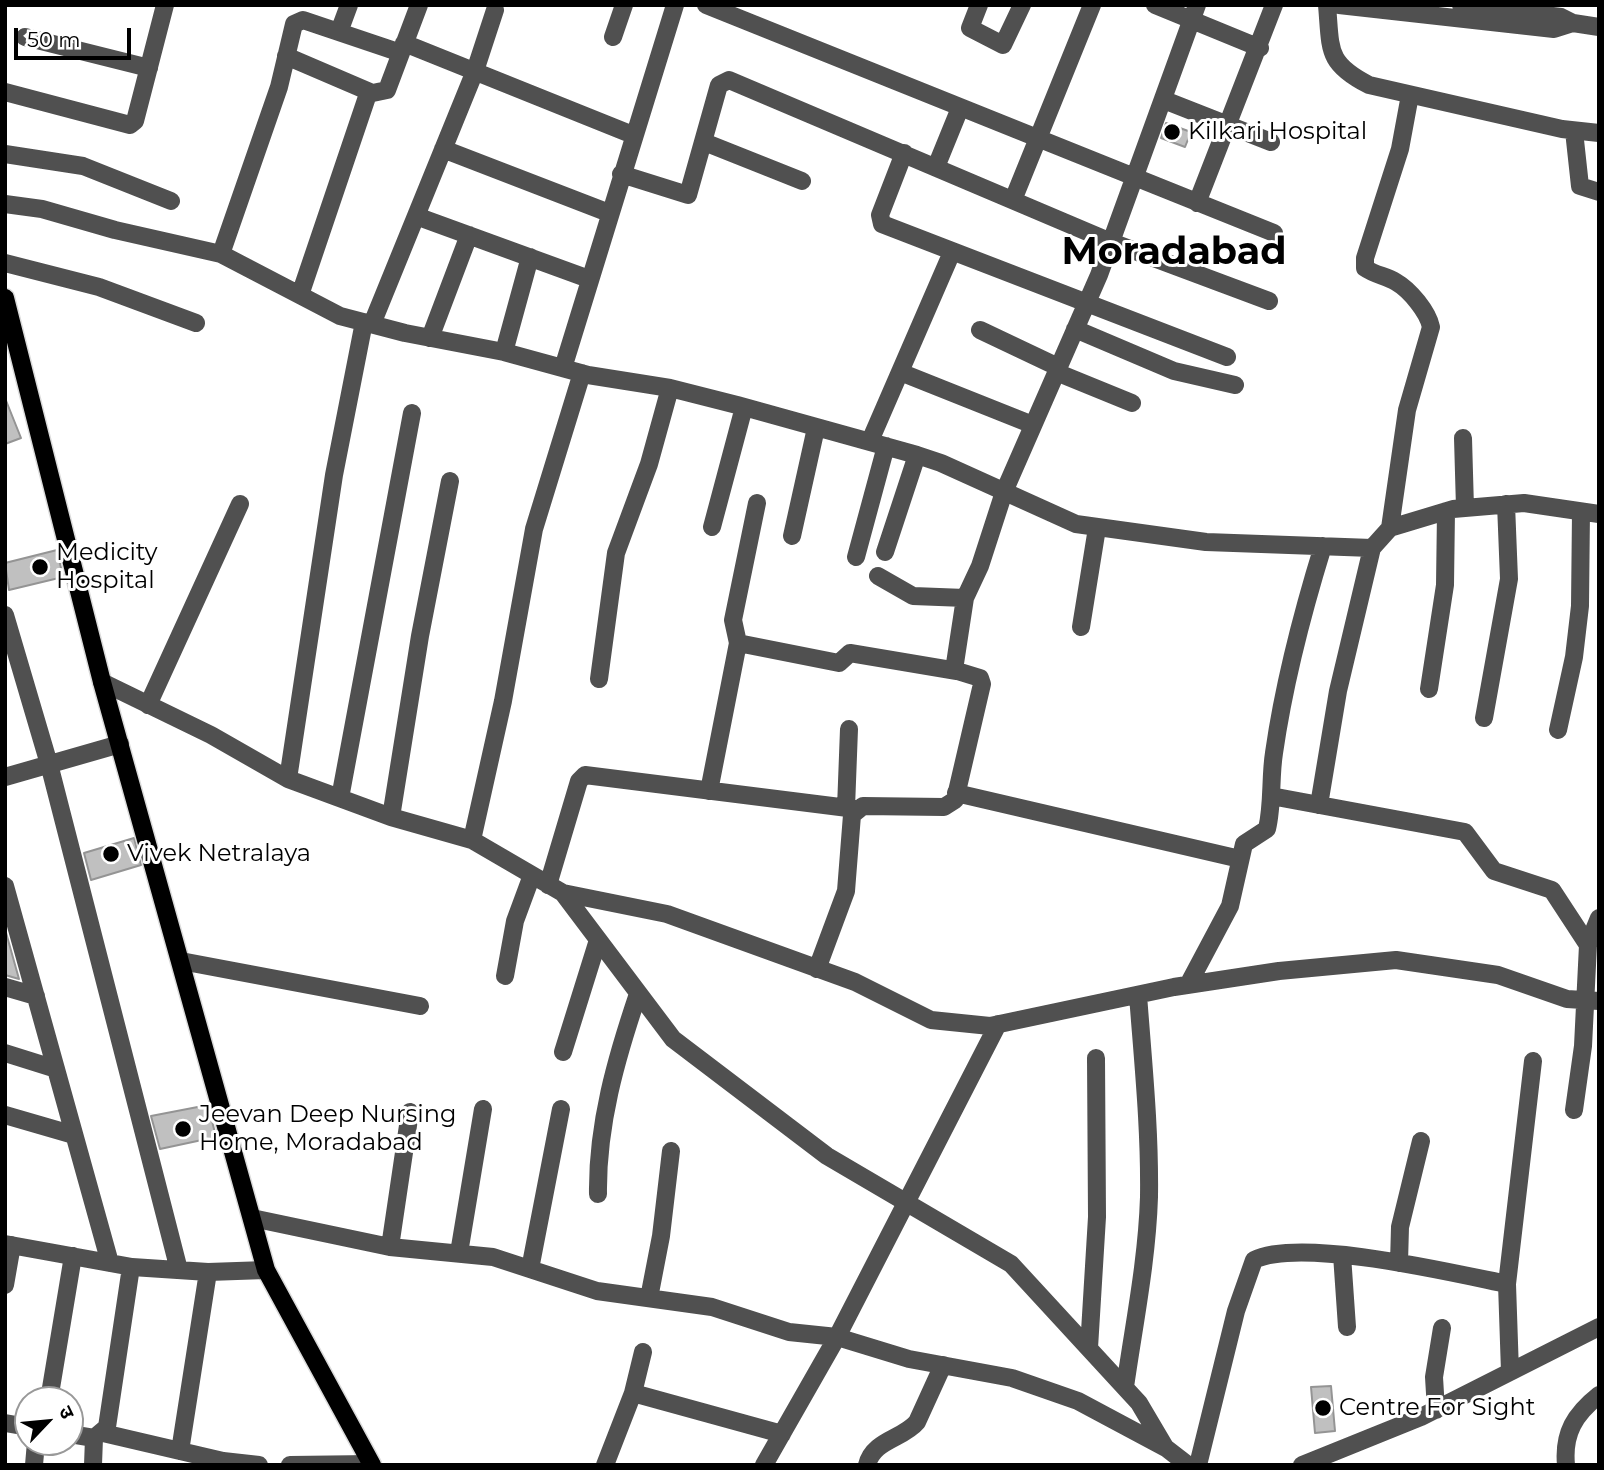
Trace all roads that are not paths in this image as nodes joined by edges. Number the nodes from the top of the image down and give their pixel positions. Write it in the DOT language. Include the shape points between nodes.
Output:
graph roads {
  1 [pos="165,5"];
  2 [pos="349,5"];
  3 [pos="419,5"];
  4 [pos="624,5"];
  5 [pos="675,5"];
  6 [pos="706,5"];
  7 [pos="979,5"];
  8 [pos="1022,5"];
  9 [pos="1091,5"];
  10 [pos="1155,5"];
  11 [pos="1274,5"];
  12 [pos="1327,5"];
  13 [pos="1339,5"];
  14 [pos="1461,5"];
  15 [pos="495,10"];
  16 [pos="1194,13"];
  17 [pos="1569,16"];
  18 [pos="1599,27"];
  19 [pos="339,32"];
  20 [pos="24,37"];
  21 [pos="612,37"];
  22 [pos="402,48"];
  23 [pos="1260,48"];
  24 [pos="286,56"];
  25 [pos="149,68"];
  26 [pos="475,71"];
  27 [pos="5,92"];
  28 [pos="370,92"];
  29 [pos="1410,95"];
  30 [pos="1164,100"];
  31 [pos="960,108"];
  32 [pos="1227,125"];
  33 [pos="1574,131"];
  34 [pos="1599,133"];
  35 [pos="633,135"];
  36 [pos="1038,139"];
  37 [pos="704,142"];
  38 [pos="1271,142"];
  39 [pos="443,149"];
  40 [pos="904,153"];
  41 [pos="5,154"];
  42 [pos="936,167"];
  43 [pos="621,174"];
  44 [pos="1135,179"];
  45 [pos="802,181"];
  46 [pos="1599,192"];
  47 [pos="1013,200"];
  48 [pos="171,201"];
  49 [pos="1197,203"];
  50 [pos="5,204"];
  51 [pos="609,213"];
  52 [pos="416,216"];
  53 [pos="1274,233"];
  54 [pos="470,235"];
  55 [pos="1111,242"];
  56 [pos="952,251"];
  57 [pos="221,254"];
  58 [pos="530,257"];
  59 [pos="5,263"];
  60 [pos="589,279"];
  61 [pos="300,295"];
  62 [pos="5,298"];
  63 [pos="1269,301"];
  64 [pos="1086,304"];
  65 [pos="196,323"];
  66 [pos="368,323"];
  67 [pos="980,330"];
  68 [pos="1075,330"];
  69 [pos="430,338"];
  70 [pos="503,352"];
  71 [pos="1227,357"];
  72 [pos="563,368"];
  73 [pos="1057,370"];
  74 [pos="900,372"];
  75 [pos="582,373"];
  76 [pos="1235,385"];
  77 [pos="670,388"];
  78 [pos="1132,403"];
  79 [pos="744,407"];
  80 [pos="412,413"];
  81 [pos="1033,425"];
  82 [pos="816,428"];
  83 [pos="1463,438"];
  84 [pos="878,444"];
  85 [pos="917,456"];
  86 [pos="450,481"];
  87 [pos="1004,492"];
  88 [pos="757,503"];
  89 [pos="240,504"];
  90 [pos="1506,505"];
  91 [pos="1465,508"];
  92 [pos="1446,511"];
  93 [pos="1590,513"];
  94 [pos="712,527"];
  95 [pos="1097,528"];
  96 [pos="1391,528"];
  97 [pos="792,536"];
  98 [pos="1323,547"];
  99 [pos="1372,548"];
  100 [pos="885,552"];
  101 [pos="856,557"];
  102 [pos="878,576"];
  103 [pos="965,598"];
  104 [pos="5,615"];
  105 [pos="1081,627"];
  106 [pos="738,643"];
  107 [pos="957,671"];
  108 [pos="599,679"];
  109 [pos="102,682"];
  110 [pos="1429,689"];
  111 [pos="148,705"];
  112 [pos="1484,718"];
  113 [pos="849,729"];
  114 [pos="1558,730"];
  115 [pos="120,744"];
  116 [pos="49,764"];
  117 [pos="5,776"];
  118 [pos="288,779"];
  119 [pos="709,790"];
  120 [pos="956,793"];
  121 [pos="1271,796"];
  122 [pos="340,798"];
  123 [pos="1319,804"];
  124 [pos="851,809"];
  125 [pos="391,817"];
  126 [pos="472,841"];
  127 [pos="1240,859"];
  128 [pos="532,875"];
  129 [pos="5,886"];
  130 [pos="555,889"];
  131 [pos="1599,918"];
  132 [pos="598,940"];
  133 [pos="1588,945"];
  134 [pos="181,961"];
  135 [pos="817,969"];
  136 [pos="505,976"];
  137 [pos="1188,985"];
  138 [pos="5,987"];
  139 [pos="638,994"];
  140 [pos="1138,995"];
  141 [pos="36,996"];
  142 [pos="1592,1001"];
  143 [pos="420,1006"];
  144 [pos="998,1024"];
  145 [pos="563,1052"];
  146 [pos="5,1053"];
  147 [pos="1096,1058"];
  148 [pos="1533,1061"];
  149 [pos="56,1069"];
  150 [pos="483,1109"];
  151 [pos="561,1109"];
  152 [pos="1574,1110"];
  153 [pos="410,1112"];
  154 [pos="5,1115"];
  155 [pos="74,1135"];
  156 [pos="1421,1141"];
  157 [pos="671,1151"];
  158 [pos="598,1194"];
  159 [pos="907,1202"];
  160 [pos="252,1218"];
  161 [pos="8,1244"];
  162 [pos="390,1247"];
  163 [pos="459,1254"];
  164 [pos="1342,1255"];
  165 [pos="73,1256"];
  166 [pos="110,1263"];
  167 [pos="1399,1263"];
  168 [pos="131,1267"];
  169 [pos="530,1269"];
  170 [pos="179,1270"];
  171 [pos="266,1270"];
  172 [pos="208,1272"];
  173 [pos="1507,1284"];
  174 [pos="5,1285"];
  175 [pos="649,1298"];
  176 [pos="1347,1327"];
  177 [pos="1599,1327"];
  178 [pos="1441,1328"];
  179 [pos="837,1337"];
  180 [pos="1089,1348"];
  181 [pos="643,1352"];
  182 [pos="943,1365"];
  183 [pos="1510,1372"];
  184 [pos="51,1386"];
  185 [pos="1125,1387"];
  186 [pos="633,1393"];
  187 [pos="1599,1395"];
  188 [pos="1436,1410"];
  189 [pos="84,1434"];
  190 [pos="782,1434"];
  191 [pos="99,1435"];
  192 [pos="1166,1448"];
  193 [pos="180,1451"];
  194 [pos="372,1464"];
  195 [pos="93,1465"];
  196 [pos="258,1465"];
  197 [pos="290,1465"];
  198 [pos="605,1465"];
  199 [pos="764,1465"];
  200 [pos="867,1465"];
  201 [pos="1188,1465"];
  202 [pos="1198,1465"];
  203 [pos="1302,1465"];
  204 [pos="1566,1465"];
  1 -- 25 [label="street"];
  2 -- 19 [label="street"];
  3 -- 22 [label="street"];
  4 -- 21 [label="street"];
  5 -- 35 [label="street"];
  6 -- 31 [label="street"];
  7 -- 8 [label="street" via="970,28 1003,45"];
  9 -- 36 [label="street"];
  10 -- 16 [label="street"];
  11 -- 23 [label="street"];
  12 -- 29 [label="street" via="1335,63 1369,85"];
  13 -- 17 [label="street" via="1554,29"];
  14 -- 17 [label="street"];
  15 -- 26 [label="street"];
  16 -- 23 [label="street"];
  16 -- 30 [label="street"];
  17 -- 18 [label="street"];
  19 -- 22 [label="street"];
  19 -- 24 [label="street" via="298,21"];
  20 -- 25 [label="street"];
  22 -- 26 [label="street"];
  22 -- 28 [label="street" via="387,90"];
  23 -- 32 [label="street"];
  24 -- 28 [label="street"];
  24 -- 57 [label="street"];
  25 -- 27 [label="street" via="130,125"];
  26 -- 35 [label="street"];
  26 -- 39 [label="street"];
  28 -- 61 [label="street"];
  29 -- 33 [label="street"];
  29 -- 96 [label="street" via="1400,149 1365,258 1365,268 1398,283 1412,296 1431,327 1407,410"];
  30 -- 32 [label="street"];
  30 -- 44 [label="street"];
  31 -- 36 [label="street"];
  31 -- 42 [label="street"];
  32 -- 38 [label="street"];
  32 -- 49 [label="street"];
  33 -- 34 [label="street"];
  33 -- 46 [label="street" via="1580,186"];
  35 -- 43 [label="street"];
  36 -- 44 [label="street"];
  36 -- 47 [label="street"];
  37 -- 40 [label="street" via="719,85 725,79"];
  37 -- 43 [label="street" via="688,195"];
  37 -- 45 [label="street"];
  39 -- 51 [label="street"];
  39 -- 52 [label="street"];
  40 -- 42 [label="street"];
  40 -- 56 [label="street" via="879,220"];
  41 -- 48 [label="street" via="83,166"];
  42 -- 47 [label="street"];
  43 -- 51 [label="street"];
  44 -- 49 [label="street"];
  44 -- 55 [label="street"];
  47 -- 55 [label="street"];
  49 -- 53 [label="street"];
  50 -- 57 [label="street" via="43,209"];
  51 -- 60 [label="street"];
  52 -- 54 [label="street"];
  52 -- 66 [label="street"];
  54 -- 58 [label="street"];
  54 -- 69 [label="street"];
  55 -- 63 [label="street"];
  55 -- 64 [label="street"];
  56 -- 64 [label="street"];
  56 -- 74 [label="street"];
  57 -- 61 [label="street"];
  58 -- 60 [label="street"];
  58 -- 70 [label="street"];
  59 -- 65 [label="street" via="99,287"];
  60 -- 72 [label="street"];
  61 -- 66 [label="street" via="340,316"];
  62 -- 109 [label="main road"];
  64 -- 68 [label="street"];
  64 -- 71 [label="street"];
  66 -- 69 [label="street"];
  66 -- 118 [label="street" via="334,475"];
  67 -- 73 [label="street"];
  68 -- 73 [label="street"];
  68 -- 76 [label="street" via="1174,371"];
  69 -- 70 [label="street"];
  70 -- 72 [label="street"];
  72 -- 75 [label="street"];
  73 -- 78 [label="street"];
  73 -- 81 [label="street"];
  74 -- 81 [label="street"];
  74 -- 84 [label="street"];
  75 -- 77 [label="street"];
  75 -- 126 [label="street" via="534,529"];
  77 -- 79 [label="street"];
  77 -- 108 [label="street" via="649,464 616,553"];
  79 -- 82 [label="street"];
  79 -- 94 [label="street"];
  80 -- 122 [label="street"];
  81 -- 87 [label="street"];
  82 -- 84 [label="street"];
  82 -- 97 [label="street"];
  83 -- 91 [label="street"];
  84 -- 85 [label="street"];
  84 -- 101 [label="street"];
  85 -- 87 [label="street"];
  85 -- 100 [label="street"];
  86 -- 125 [label="street"];
  87 -- 95 [label="street" via="1076,524"];
  87 -- 103 [label="street"];
  88 -- 106 [label="street" via="733,620"];
  89 -- 111 [label="street"];
  90 -- 91 [label="street"];
  90 -- 93 [label="street" via="1524,503"];
  90 -- 112 [label="street" via="1508,587"];
  91 -- 92 [label="street"];
  92 -- 96 [label="street"];
  92 -- 110 [label="street" via="1445,585"];
  93 -- 114 [label="street" via="1574,657"];
  95 -- 98 [label="street" via="1206,542"];
  95 -- 105 [label="street"];
  96 -- 99 [label="street"];
  98 -- 99 [label="street"];
  98 -- 121 [label="street" via="1290,666 1273,755"];
  99 -- 123 [label="street" via="1338,691"];
  102 -- 103 [label="street" via="913,596"];
  103 -- 107 [label="street" via="954,666"];
  104 -- 116 [label="street"];
  106 -- 107 [label="street" via="839,663 850,653"];
  106 -- 119 [label="street"];
  107 -- 120 [label="street" via="981,678 982,684"];
  109 -- 111 [label="street"];
  109 -- 115 [label="main road"];
  111 -- 118 [label="street"];
  113 -- 124 [label="street"];
  115 -- 116 [label="street"];
  115 -- 134 [label="main road"];
  116 -- 117 [label="street"];
  116 -- 170 [label="street"];
  118 -- 122 [label="street"];
  119 -- 124 [label="street"];
  119 -- 130 [label="street" via="584,775"];
  120 -- 124 [label="street" via="951,805 944,807"];
  120 -- 127 [label="street"];
  121 -- 123 [label="street"];
  121 -- 127 [label="street" via="1268,829 1244,844"];
  122 -- 125 [label="street"];
  123 -- 133 [label="street" via="1465,832 1494,871 1552,890"];
  124 -- 135 [label="street" via="846,891"];
  125 -- 126 [label="street"];
  126 -- 128 [label="street"];
  127 -- 137 [label="street" via="1230,906"];
  128 -- 130 [label="street"];
  128 -- 136 [label="street" via="515,921"];
  129 -- 141 [label="street"];
  130 -- 132 [label="street"];
  130 -- 135 [label="street" via="667,914"];
  131 -- 133 [label="street"];
  132 -- 139 [label="street"];
  132 -- 145 [label="street"];
  133 -- 142 [label="street"];
  134 -- 143 [label="street"];
  134 -- 160 [label="main road"];
  135 -- 144 [label="street" via="855,982 931,1020"];
  137 -- 140 [label="street"];
  137 -- 142 [label="street" via="1396,960 1498,975 1567,999"];
  138 -- 141 [label="street"];
  139 -- 158 [label="street" via="611,1075"];
  139 -- 159 [label="street" via="673,1039 737,1089 827,1156"];
  140 -- 144 [label="street"];
  140 -- 185 [label="street" via="1149,1198"];
  141 -- 149 [label="street"];
  142 -- 152 [label="street"];
  144 -- 159 [label="street"];
  146 -- 149 [label="street"];
  147 -- 180 [label="street" via="1097,1217"];
  148 -- 173 [label="street"];
  149 -- 155 [label="street"];
  150 -- 163 [label="street"];
  151 -- 169 [label="street"];
  153 -- 162 [label="street"];
  154 -- 155 [label="street"];
  155 -- 166 [label="street"];
  156 -- 167 [label="street" via="1400,1227"];
  157 -- 175 [label="street"];
  159 -- 179 [label="street"];
  159 -- 180 [label="street" via="1011,1264"];
  160 -- 162 [label="street"];
  160 -- 171 [label="main road"];
  161 -- 165 [label="street"];
  161 -- 174 [label="street"];
  162 -- 163 [label="street"];
  163 -- 169 [label="street" via="493,1256"];
  164 -- 167 [label="street"];
  164 -- 176 [label="street"];
  164 -- 202 [label="street" via="1271,1255 1254,1260 1236,1311"];
  165 -- 166 [label="street"];
  165 -- 184 [label="street"];
  166 -- 168 [label="street"];
  167 -- 173 [label="street"];
  168 -- 170 [label="street"];
  168 -- 191 [label="street" via="107,1427"];
  169 -- 175 [label="street" via="597,1291"];
  170 -- 172 [label="street"];
  171 -- 172 [label="street"];
  171 -- 194 [label="main road"];
  172 -- 193 [label="street"];
  173 -- 183 [label="street"];
  175 -- 179 [label="street" via="712,1307 789,1332"];
  177 -- 183 [label="street"];
  178 -- 188 [label="street" via="1434,1377"];
  179 -- 182 [label="street"];
  179 -- 190 [label="street"];
  180 -- 185 [label="street"];
  181 -- 186 [label="street"];
  182 -- 192 [label="street" via="1012,1378 1078,1401"];
  182 -- 200 [label="street" via="917,1422 878,1447"];
  183 -- 188 [label="street"];
  185 -- 192 [label="street"];
  186 -- 190 [label="street"];
  186 -- 198 [label="street"];
  187 -- 204 [label="street" via="1572,1422"];
  188 -- 203 [label="street"];
  189 -- 191 [label="street"];
  190 -- 199 [label="street"];
  191 -- 193 [label="street"];
  191 -- 195 [label="street"];
  192 -- 201 [label="street"];
  193 -- 196 [label="street"];
  194 -- 197 [label="street"];
}
